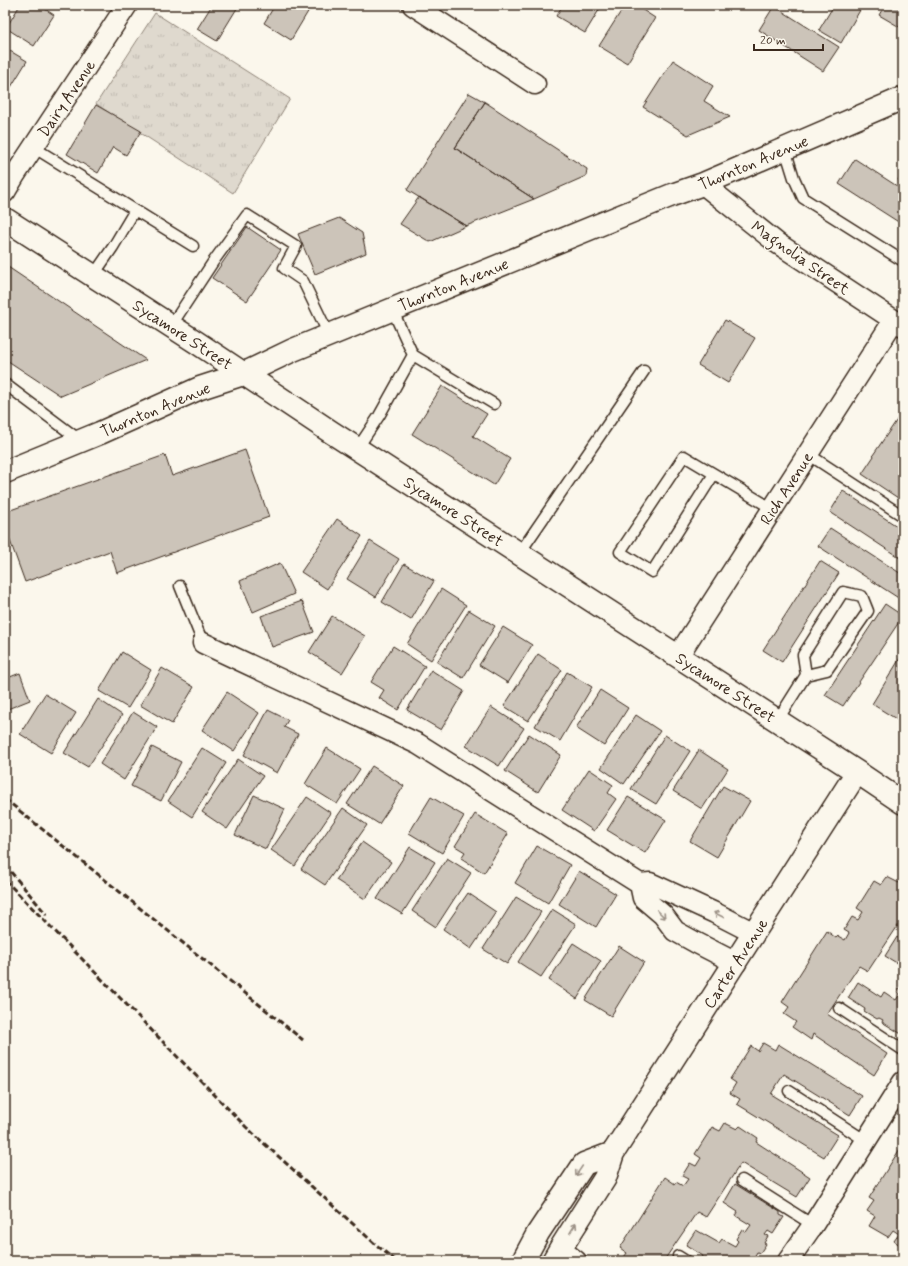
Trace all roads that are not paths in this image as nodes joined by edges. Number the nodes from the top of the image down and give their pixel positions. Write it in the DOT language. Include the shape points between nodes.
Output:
graph roads {
  1 [pos="127,5"];
  2 [pos="413,5"];
  3 [pos="535,84"];
  4 [pos="903,98"];
  5 [pos="33,147"];
  6 [pos="785,148"];
  7 [pos="702,184"];
  8 [pos="5,192"];
  9 [pos="135,210"];
  10 [pos="5,219"];
  11 [pos="193,246"];
  12 [pos="903,261"];
  13 [pos="92,276"];
  14 [pos="392,309"];
  15 [pos="898,323"];
  16 [pos="171,326"];
  17 [pos="329,335"];
  18 [pos="413,355"];
  19 [pos="644,371"];
  20 [pos="243,374"];
  21 [pos="5,384"];
  22 [pos="494,404"];
  23 [pos="81,440"];
  24 [pos="357,449"];
  25 [pos="808,454"];
  26 [pos="5,472"];
  27 [pos="714,474"];
  28 [pos="773,509"];
  29 [pos="903,516"];
  30 [pos="519,554"];
  31 [pos="180,586"];
  32 [pos="203,643"];
  33 [pos="678,656"];
  34 [pos="806,675"];
  35 [pos="777,721"];
  36 [pos="858,772"];
  37 [pos="903,803"];
  38 [pos="640,884"];
  39 [pos="754,933"];
  40 [pos="736,963"];
  41 [pos="839,1008"];
  42 [pos="903,1050"];
  43 [pos="903,1082"];
  44 [pos="789,1091"];
  45 [pos="866,1141"];
  46 [pos="613,1153"];
  47 [pos="742,1180"];
  48 [pos="813,1225"];
  49 [pos="563,1257"];
  50 [pos="523,1261"];
  51 [pos="788,1261"];
  1 -- 5 [label="street, Dairy Avenue"];
  2 -- 3 [label="street"];
  4 -- 6 [label="street, Thornton Avenue"];
  5 -- 8 [label="street, Dairy Avenue"];
  5 -- 9 [label="lane"];
  6 -- 7 [label="street, Thornton Avenue"];
  6 -- 12 [label="lane" via="803,198"];
  7 -- 14 [label="street, Thornton Avenue"];
  7 -- 15 [label="street, Magnolia Street" via="777,242"];
  9 -- 11 [label="lane"];
  9 -- 13 [label="lane"];
  10 -- 13 [label="street, Sycamore Street"];
  13 -- 16 [label="street, Sycamore Street"];
  14 -- 17 [label="street, Thornton Avenue"];
  14 -- 18 [label="lane"];
  15 -- 25 [label="street, Rich Avenue"];
  16 -- 17 [label="lane" via="247,215 296,246 284,268 303,281"];
  16 -- 20 [label="street, Sycamore Street"];
  17 -- 20 [label="street, Thornton Avenue"];
  18 -- 22 [label="lane"];
  18 -- 24 [label="lane" via="379,416"];
  19 -- 30 [label="lane"];
  20 -- 23 [label="street, Thornton Avenue" via="200,388"];
  20 -- 24 [label="street, Sycamore Street"];
  21 -- 23 [label="lane"];
  23 -- 26 [label="street, Thornton Avenue"];
  24 -- 30 [label="street, Sycamore Street"];
  25 -- 28 [label="street, Rich Avenue"];
  25 -- 29 [label="lane"];
  27 -- 27 [label="lane" via="684,456 620,552 652,572"];
  27 -- 28 [label="lane"];
  28 -- 33 [label="street, Rich Avenue"];
  30 -- 33 [label="street, Sycamore Street"];
  31 -- 32 [label="lane"];
  32 -- 38 [label="street" via="418,744"];
  33 -- 35 [label="street, Sycamore Street"];
  34 -- 34 [label="lane" via="803,655 843,592 862,596 868,611 827,670"];
  34 -- 35 [label="lane"];
  35 -- 36 [label="street, Sycamore Street"];
  36 -- 37 [label="street, Sycamore Street"];
  36 -- 39 [label="street, Carter Avenue"];
  39 -- 38 [label="street, one-way" via="715,912 650,883"];
  38 -- 40 [label="street, one-way" via="643,898 675,931"];
  39 -- 40 [label="street, Carter Avenue"];
  40 -- 46 [label="street, Carter Avenue"];
  41 -- 42 [label="lane"];
  43 -- 45 [label="street"];
  44 -- 45 [label="lane"];
  45 -- 48 [label="street"];
  49 -- 46 [label="street, Carter Avenue, one-way" via="605,1178"];
  46 -- 50 [label="street, one-way" via="584,1164 538,1233"];
  47 -- 48 [label="lane"];
  48 -- 51 [label="street"];
}
